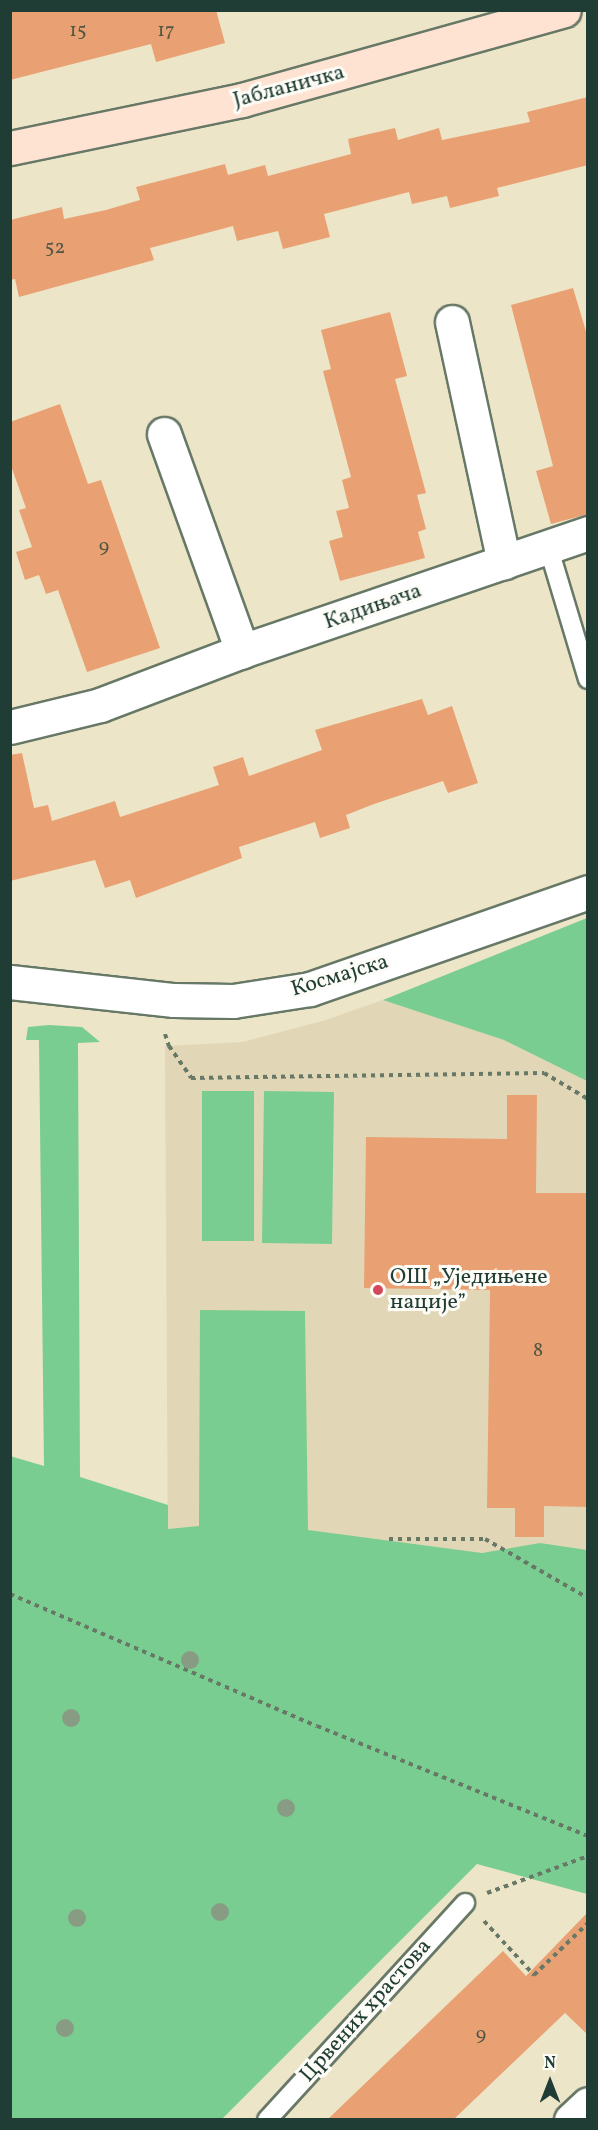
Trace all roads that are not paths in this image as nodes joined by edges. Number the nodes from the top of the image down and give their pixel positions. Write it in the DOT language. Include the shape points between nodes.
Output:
graph roads {
  1 [pos="564,10"];
  2 [pos="10,148"];
  3 [pos="452,322"];
  4 [pos="164,434"];
  5 [pos="588,533"];
  6 [pos="548,546"];
  7 [pos="504,562"];
  8 [pos="242,651"];
  9 [pos="588,679"];
  10 [pos="10,727"];
  11 [pos="588,892"];
  12 [pos="10,982"];
  13 [pos="465,1903"];
  14 [pos="588,2104"];
  15 [pos="267,2120"];
  16 [pos="571,2120"];
  1 -- 2 [label="street, Јабланичка" via="242,100"];
  3 -- 7 [label="street"];
  4 -- 8 [label="street"];
  5 -- 6 [label="street, Кадињача"];
  6 -- 7 [label="street, Кадињача"];
  6 -- 9 [label="lane"];
  7 -- 8 [label="street, Кадињача"];
  8 -- 10 [label="street, Кадињача" via="100,705"];
  11 -- 12 [label="street, Космајска" via="310,989 233,1001"];
  13 -- 15 [label="lane, Црвених храстова"];
  14 -- 16 [label="street"];
}
